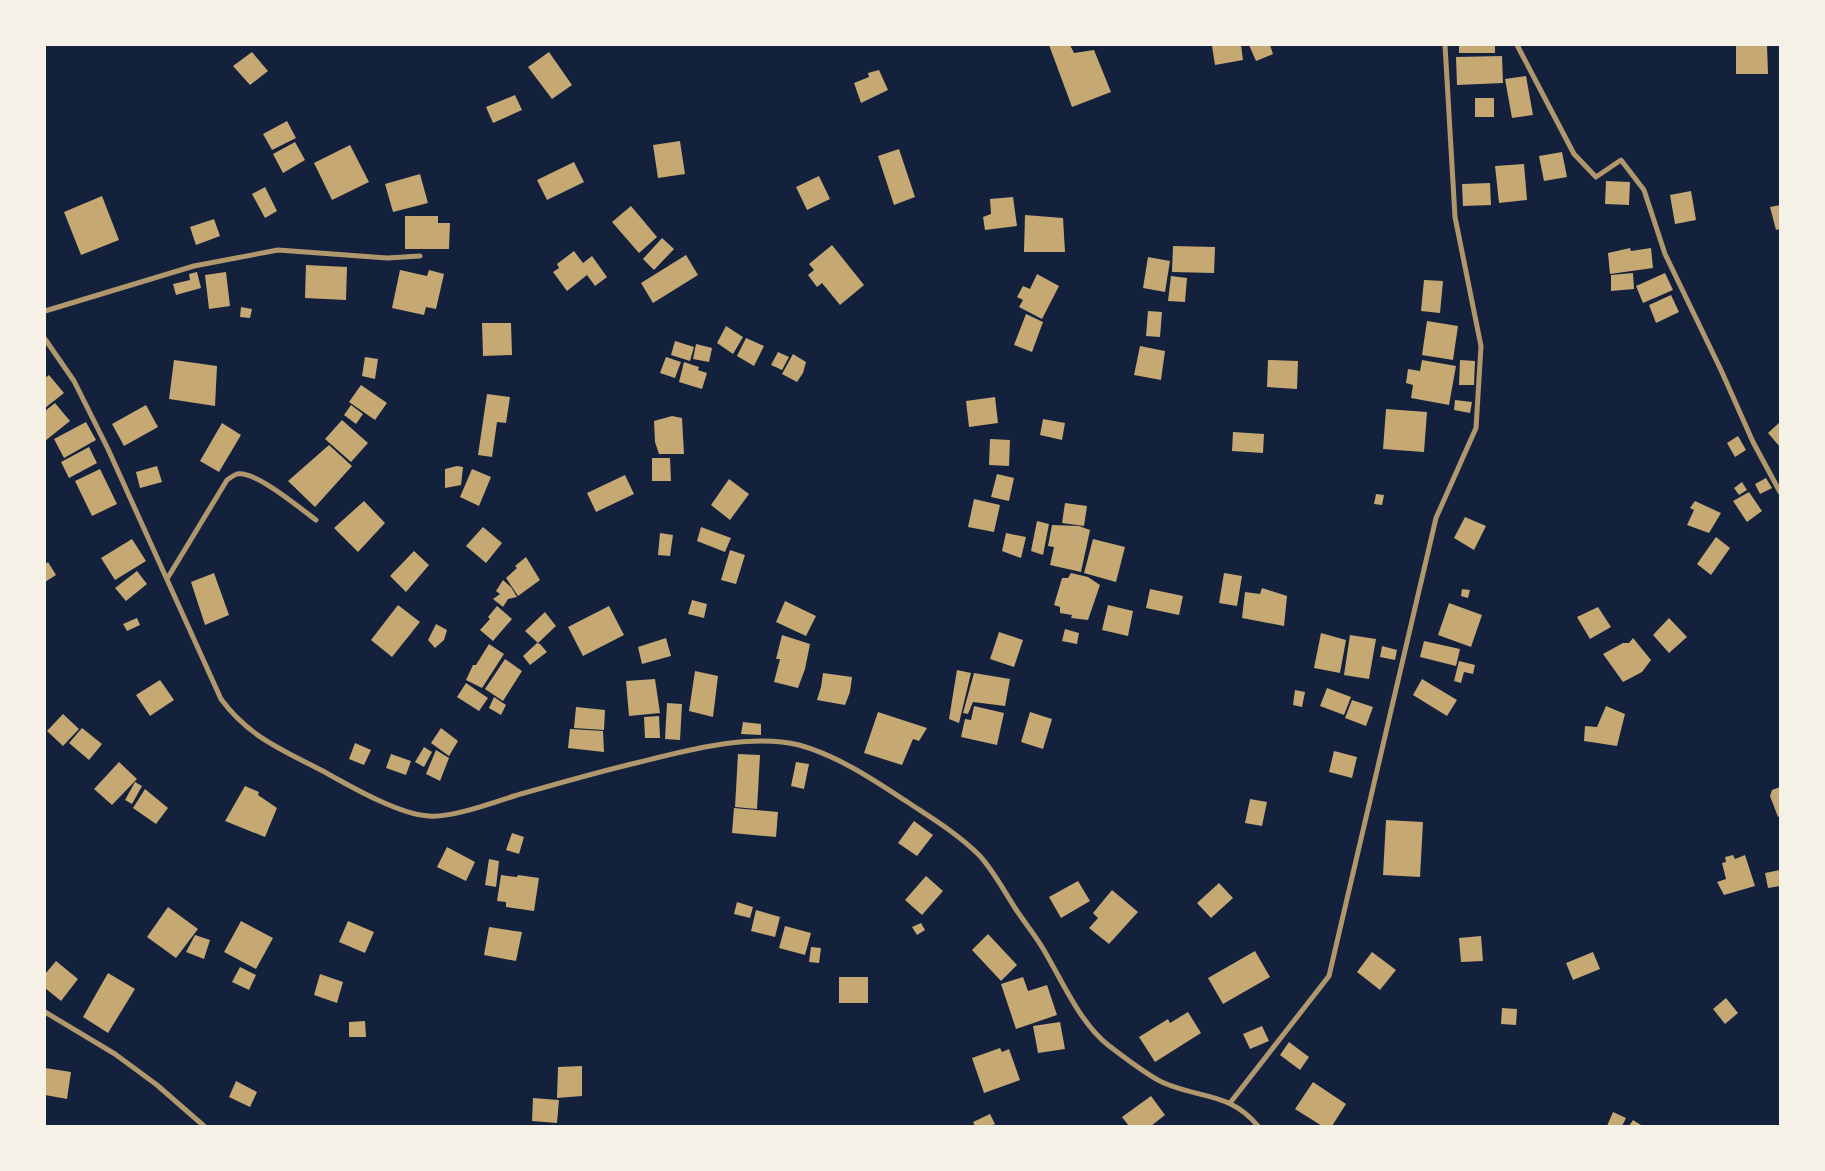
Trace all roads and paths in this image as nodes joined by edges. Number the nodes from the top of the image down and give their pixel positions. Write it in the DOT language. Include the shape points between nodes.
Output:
graph roads {
  1 [pos="1445,45"];
  2 [pos="1517,45"];
  3 [pos="420,256"];
  4 [pos="45,311"];
  5 [pos="45,339"];
  6 [pos="1780,492"];
  7 [pos="316,520"];
  8 [pos="167,579"];
  9 [pos="45,1012"];
  10 [pos="1230,1103"];
  11 [pos="204,1126"];
  12 [pos="1258,1126"];
  1 -- 10 [label="street" via="1455,217 1481,346 1476,428 1436,518 1329,976"];
  2 -- 6 [label="street" via="1574,154 1596,176 1621,160 1644,190 1665,254 1753,442"];
  3 -- 4 [label="street" via="387,258 278,250 194,266"];
  5 -- 8 [label="street" via="74,380"];
  7 -- 8 [label="street" via="266,484 250,475 238,474 227,480"];
  8 -- 10 [label="street" via="221,699 249,730 262,740 375,799 417,814 431,817 445,814 580,776 728,743 798,745 839,760 942,825 981,857 1041,944 1085,1019 1105,1043 1163,1083"];
  9 -- 11 [label="street" via="115,1054"];
  10 -- 12 [label="street" via="1246,1112"];
}
